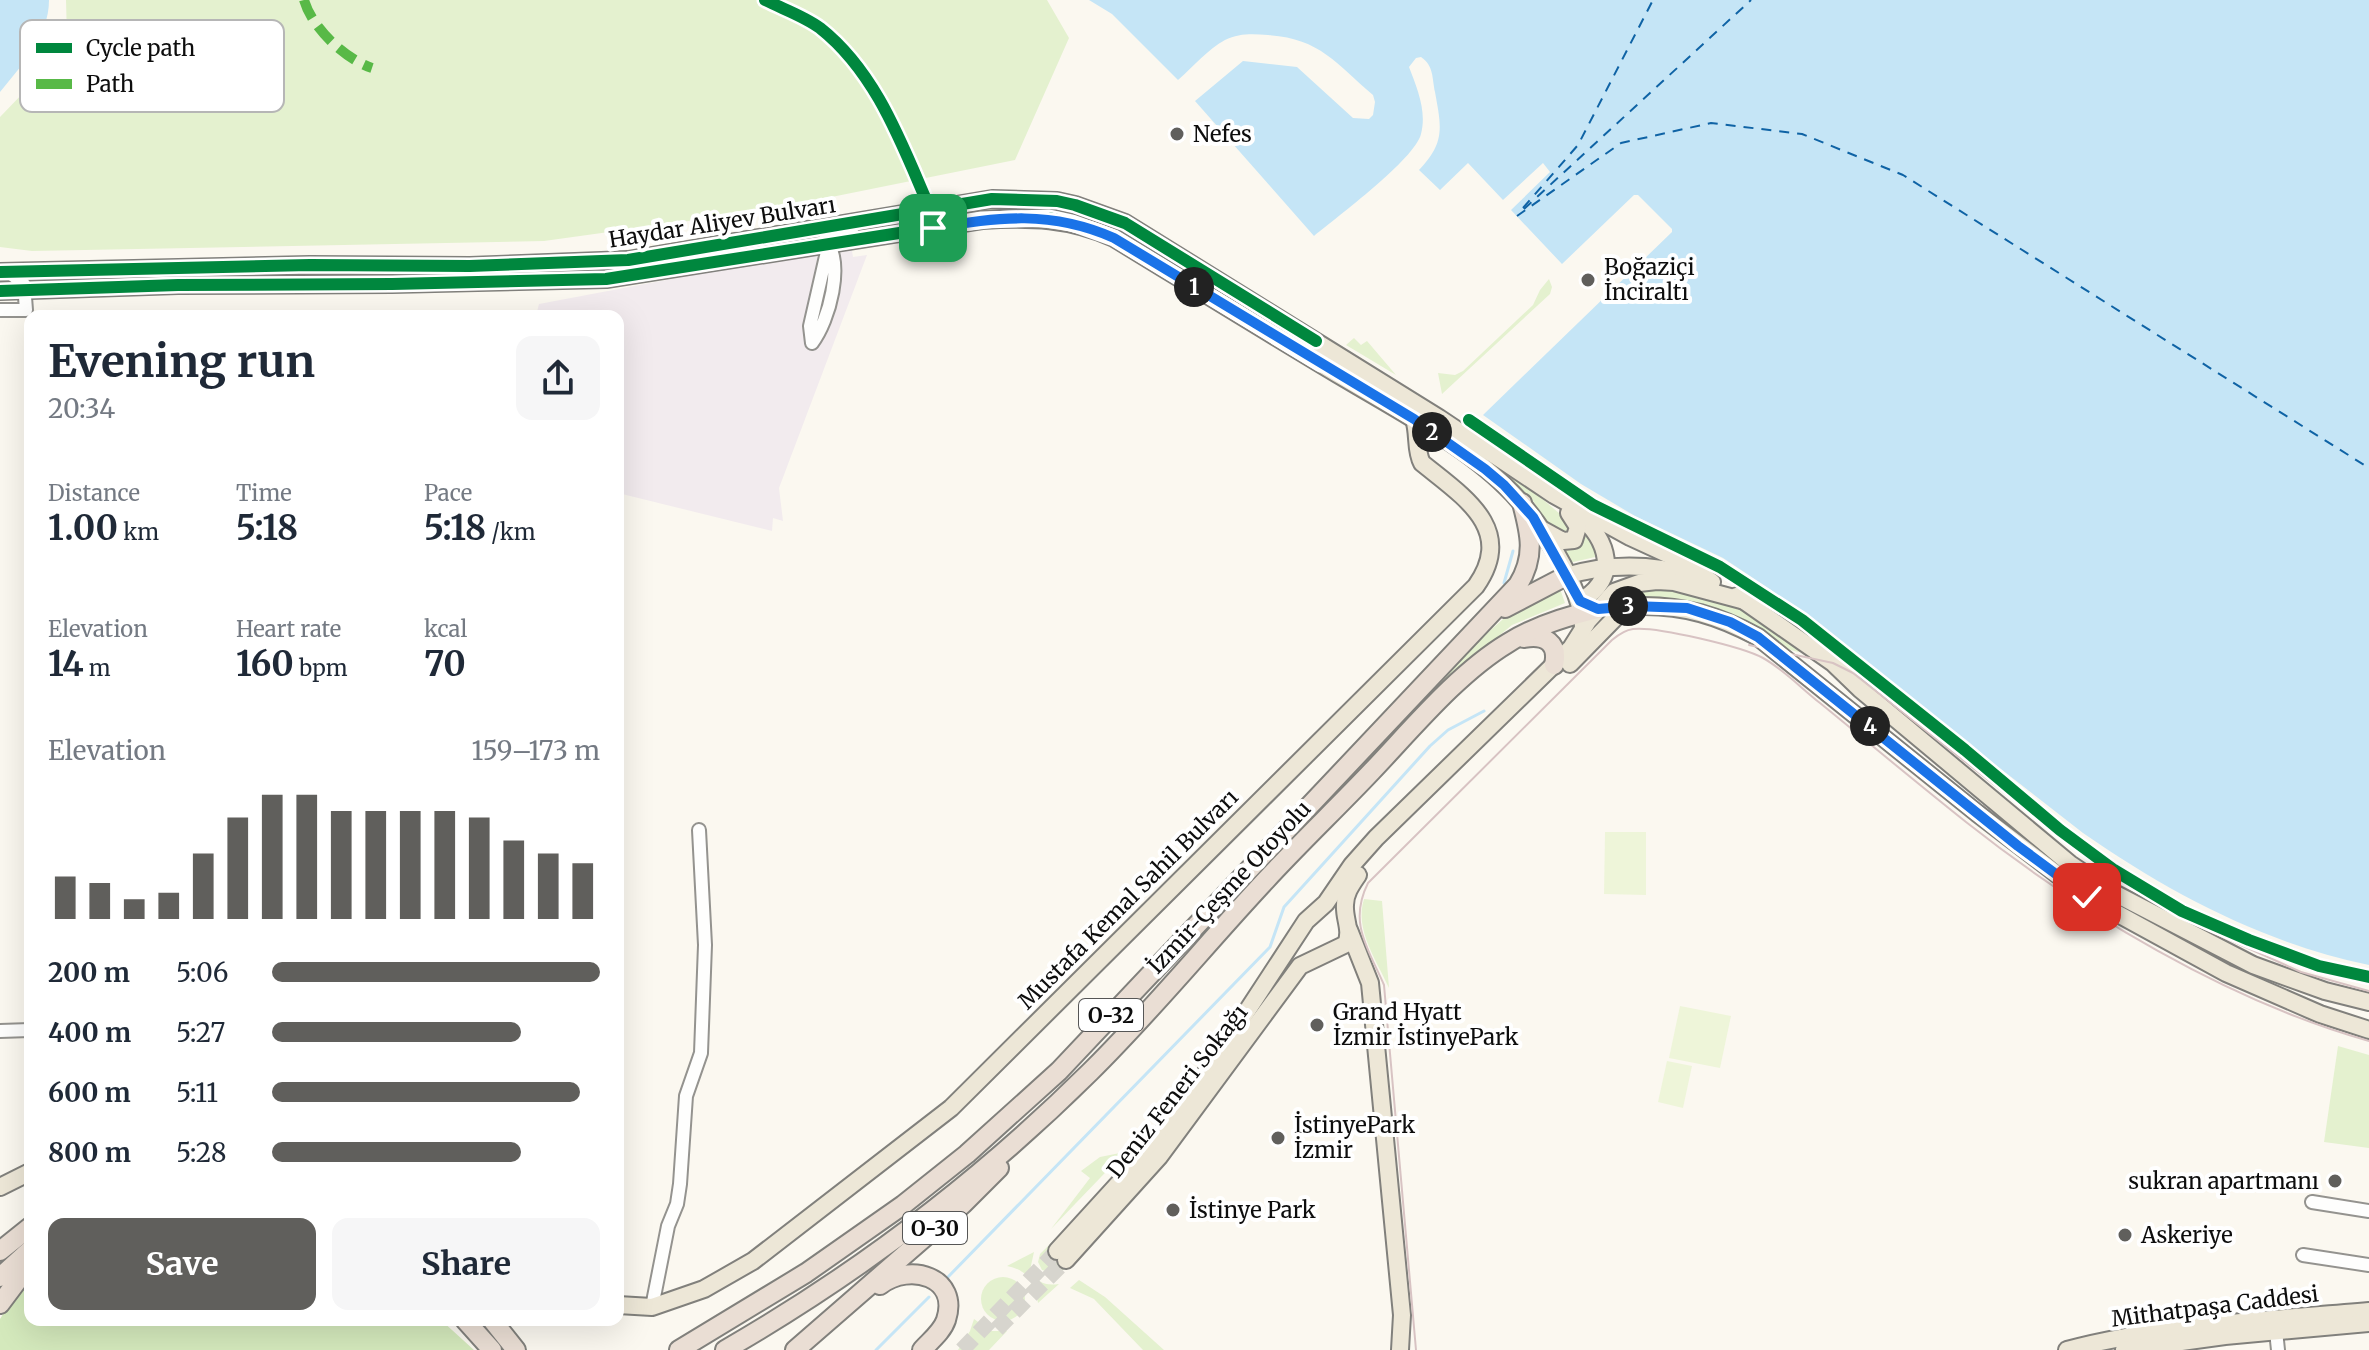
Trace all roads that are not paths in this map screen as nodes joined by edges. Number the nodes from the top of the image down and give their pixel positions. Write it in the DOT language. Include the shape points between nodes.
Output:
graph roads {
  1 [pos="925,210"];
  2 [pos="805,229"];
  3 [pos="829,243"];
  4 [pos="690,256"];
  5 [pos="310,265"];
  6 [pos="48,271"];
  7 [pos="4,272"];
  8 [pos="309,283"];
  9 [pos="0,291"];
  10 [pos="26,291"];
  11 [pos="0,310"];
  12 [pos="1414,419"];
  13 [pos="1454,447"];
  14 [pos="1435,473"];
  15 [pos="1554,495"];
  16 [pos="1522,503"];
  17 [pos="1542,530"];
  18 [pos="1606,568"];
  19 [pos="1566,576"];
  20 [pos="1712,582"];
  21 [pos="1745,601"];
  22 [pos="1633,606"];
  23 [pos="1586,613"];
  24 [pos="1489,618"];
  25 [pos="1510,641"];
  26 [pos="1559,667"];
  27 [pos="699,830"];
  28 [pos="1306,921"];
  29 [pos="1349,932"];
  30 [pos="1324,953"];
  31 [pos="2369,1002"];
  32 [pos="2369,1028"];
  33 [pos="24,1030"];
  34 [pos="0,1031"];
  35 [pos="1065,1097"];
  36 [pos="24,1175"];
  37 [pos="0,1187"];
  38 [pos="2312,1202"];
  39 [pos="2369,1211"];
  40 [pos="24,1232"];
  41 [pos="0,1251"];
  42 [pos="24,1255"];
  43 [pos="2303,1255"];
  44 [pos="2369,1265"];
  45 [pos="24,1272"];
  46 [pos="0,1277"];
  47 [pos="0,1304"];
  48 [pos="624,1305"];
  49 [pos="652,1307"];
  50 [pos="2369,1311"];
  51 [pos="2369,1323"];
  52 [pos="470,1326"];
  53 [pos="497,1326"];
  54 [pos="2276,1331"];
  55 [pos="492,1350"];
  56 [pos="516,1350"];
  57 [pos="679,1350"];
  58 [pos="725,1350"];
  59 [pos="796,1350"];
  60 [pos="922,1350"];
  61 [pos="1400,1350"];
  62 [pos="2067,1350"];
  63 [pos="2124,1350"];
  64 [pos="2278,1350"];
  1 -- 2 [label="main road, Haydar Aliyev Bulvarı"];
  1 -- 3 [label="street" via="843,230"];
  1 -- 15 [label="main road, Haydar Aliyev Bulvarı" via="992,199 1032,199 1075,205 1125,223"];
  2 -- 3 [label="street"];
  2 -- 4 [label="main road, Haydar Aliyev Bulvarı"];
  3 -- 3 [label="street" via="810,326 812,343 836,276"];
  3 -- 4 [label="main road, Haydar Aliyev Bulvarı"];
  3 -- 12 [label="main road, Haydar Aliyev Bulvarı" via="982,220 1023,217 1072,223 1114,238"];
  4 -- 5 [label="main road, Haydar Aliyev Bulvarı" via="470,266"];
  4 -- 8 [label="main road, Haydar Aliyev Bulvarı" via="606,279"];
  5 -- 6 [label="main road, Haydar Aliyev Bulvarı"];
  5 -- 8 [label="main road"];
  6 -- 7 [label="main road, Haydar Aliyev Bulvarı"];
  6 -- 10 [label="street"];
  7 -- 10 [label="street" via="20,280"];
  8 -- 10 [label="main road, Haydar Aliyev Bulvarı"];
  9 -- 10 [label="main road, Haydar Aliyev Bulvarı"];
  10 -- 11 [label="street" via="26,310"];
  12 -- 13 [label="main road, Haydar Aliyev Bulvarı"];
  12 -- 14 [label="main road, Mustafa Kemal Sahil Bulvarı" via="1419,457"];
  13 -- 14 [label="main road" via="1433,453"];
  13 -- 16 [label="main road, Haydar Aliyev Bulvarı"];
  14 -- 49 [label="main road, Mustafa Kemal Sahil Bulvarı" via="1487,524 1490,561 1476,586 951,1108 753,1261 704,1289"];
  15 -- 17 [label="main road" via="1577,523 1578,535 1567,542"];
  15 -- 18 [label="main road" via="1601,540"];
  15 -- 20 [label="main road, Haydar Aliyev Bulvarı"];
  16 -- 17 [label="main road, Haydar Aliyev Bulvarı"];
  16 -- 24 [label="highway" via="1530,534 1529,563 1518,585"];
  17 -- 19 [label="main road, Haydar Aliyev Bulvarı"];
  18 -- 19 [label="main road"];
  18 -- 20 [label="main road" via="1658,567"];
  18 -- 23 [label="main road"];
  19 -- 23 [label="main road, Haydar Aliyev Bulvarı"];
  19 -- 24 [label="highway"];
  20 -- 21 [label="main road"];
  21 -- 23 [label="main road" via="1657,581 1622,588"];
  21 -- 31 [label="main road" via="1833,663 2070,864 2112,892 2253,965"];
  22 -- 23 [label="main road"];
  22 -- 26 [label="main road"];
  22 -- 32 [label="main road" via="1706,613 1758,637 2087,897 2226,973 2320,1014"];
  23 -- 25 [label="highway, İzmir-Çeşme Otoyolu" via="1525,626"];
  23 -- 26 [label="main road" via="1579,639"];
  24 -- 57 [label="highway, İzmir-Çeşme Otoyolu / O-32" via="1059,1071 903,1205 818,1265"];
  25 -- 26 [label="highway" via="1547,639"];
  25 -- 35 [label="highway, İzmir-Çeşme Otoyolu / O-32" via="1460,680"];
  26 -- 28 [label="main road, Deniz Feneri Sokağı" via="1376,838"];
  26 -- 29 [label="main road" via="1360,871 1345,903"];
  27 -- 49 [label="street" via="705,945 701,1053 686,1096 677,1204"];
  28 -- 29 [label="main road" via="1335,913"];
  28 -- 30 [label="main road" via="1303,942"];
  28 -- 30 [label="main road, Deniz Feneri Sokağı" via="1151,1148 1061,1255 1159,1157 1300,966"];
  29 -- 30 [label="main road, Deniz Feneri Sokağı" via="1346,944"];
  29 -- 61 [label="main road" via="1370,983 1402,1315"];
  33 -- 34 [label="street"];
  35 -- 58 [label="highway, İzmir-Çeşme Otoyolu / O-32" via="886,1244 810,1299"];
  35 -- 59 [label="highway, O-30" via="963,1204"];
  36 -- 37 [label="main road"];
  38 -- 39 [label="street"];
  40 -- 41 [label="highway"];
  42 -- 46 [label="highway"];
  43 -- 44 [label="street"];
  45 -- 47 [label="highway"];
  48 -- 49 [label="main road, Mustafa Kemal Sahil Bulvarı"];
  50 -- 62 [label="main road, Mithatpaşa Caddesi" via="2204,1326"];
  51 -- 54 [label="main road, Mithatpaşa Caddesi"];
  52 -- 55 [label="highway"];
  53 -- 56 [label="highway"];
  54 -- 63 [label="main road, Mithatpaşa Caddesi"];
  54 -- 64 [label="street"];
  59 -- 60 [label="highway" via="887,1279 908,1273 936,1282 948,1307 945,1323"];
}
